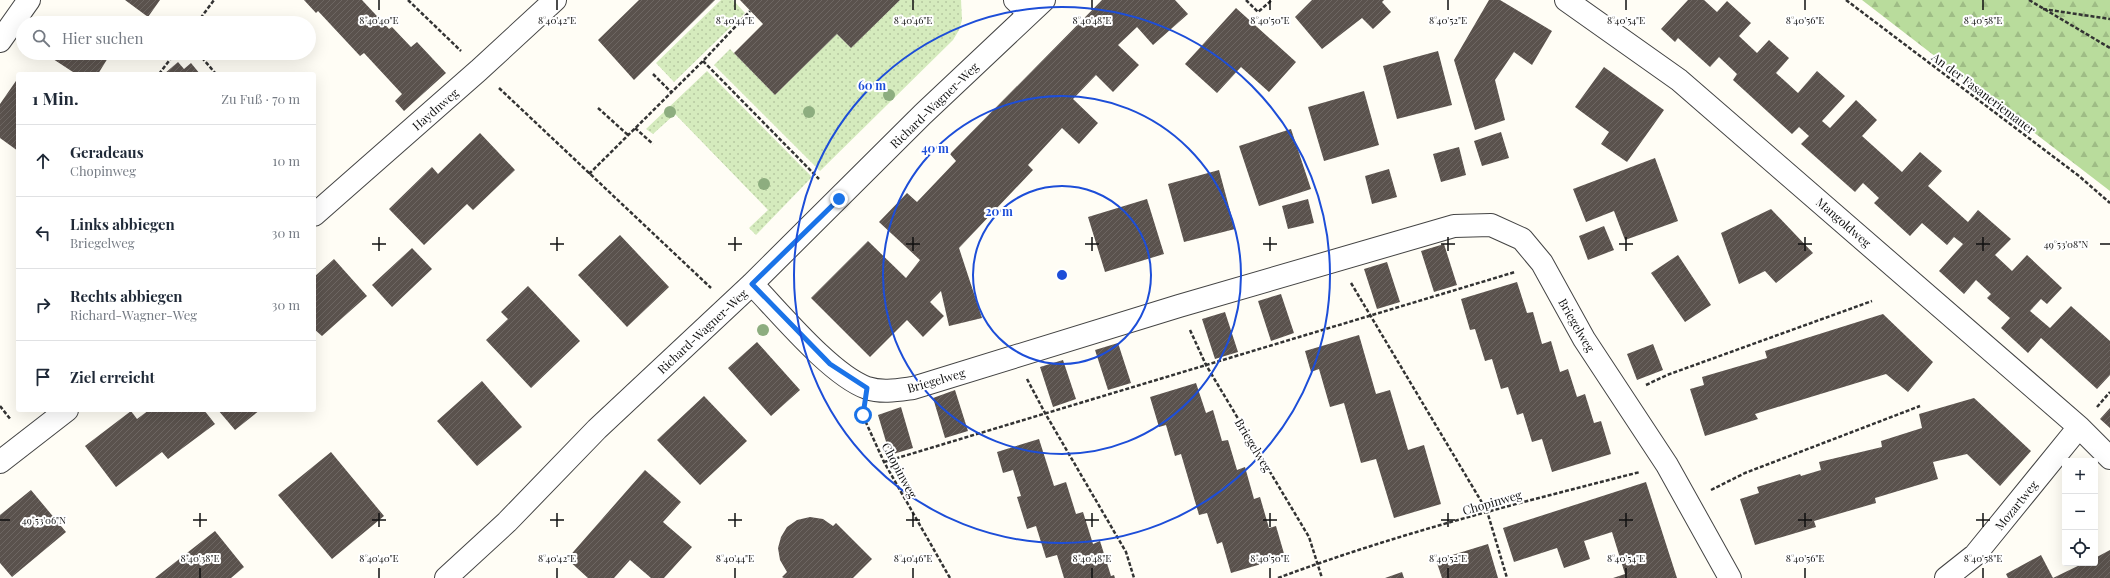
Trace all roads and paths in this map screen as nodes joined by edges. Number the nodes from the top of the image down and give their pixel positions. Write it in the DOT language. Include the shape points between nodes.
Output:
graph roads {
  1 [pos="29,0"];
  2 [pos="214,0"];
  3 [pos="408,0"];
  4 [pos="555,0"];
  5 [pos="1246,0"];
  6 [pos="1272,0"];
  7 [pos="1566,0"];
  8 [pos="1846,0"];
  9 [pos="2029,0"];
  10 [pos="1029,4"];
  11 [pos="2040,8"];
  12 [pos="750,11"];
  13 [pos="18,16"];
  14 [pos="202,16"];
  15 [pos="16,18"];
  16 [pos="2110,19"];
  17 [pos="0,41"];
  18 [pos="2110,48"];
  19 [pos="170,60"];
  20 [pos="204,60"];
  21 [pos="703,61"];
  22 [pos="479,70"];
  23 [pos="161,72"];
  24 [pos="214,72"];
  25 [pos="653,74"];
  26 [pos="671,92"];
  27 [pos="598,108"];
  28 [pos="635,128"];
  29 [pos="628,135"];
  30 [pos="653,144"];
  31 [pos="589,174"];
  32 [pos="839,199"];
  33 [pos="2110,203"];
  34 [pos="316,213"];
  35 [pos="1338,260"];
  36 [pos="1542,263"];
  37 [pos="752,284"];
  38 [pos="1872,301"];
  39 [pos="730,306"];
  40 [pos="1179,306"];
  41 [pos="1371,316"];
  42 [pos="1016,356"];
  43 [pos="1206,365"];
  44 [pos="867,388"];
  45 [pos="1622,397"];
  46 [pos="1920,406"];
  47 [pos="64,412"];
  48 [pos="1045,413"];
  49 [pos="2080,427"];
  50 [pos="2110,458"];
  51 [pos="0,462"];
  52 [pos="884,462"];
  53 [pos="1666,465"];
  54 [pos="1688,502"];
  55 [pos="1488,511"];
  56 [pos="1317,563"];
  57 [pos="446,578"];
  58 [pos="950,578"];
  59 [pos="1134,578"];
  60 [pos="1278,578"];
  61 [pos="1322,578"];
  62 [pos="1506,578"];
  63 [pos="1730,578"];
  64 [pos="1946,578"];
  1 -- 13 [label="street"];
  2 -- 14 [label="path"];
  3 -- 22 [label="path"];
  4 -- 22 [label="street, Haydnweg"];
  5 -- 6 [label="path" via="1258,12"];
  7 -- 49 [label="street, Mangoldweg" via="1679,80"];
  8 -- 33 [label="path, An der Fasaneriemauer" via="2079,176"];
  9 -- 11 [label="path"];
  10 -- 32 [label="street, Richard-Wagner-Weg"];
  11 -- 16 [label="path"];
  11 -- 18 [label="path"];
  12 -- 21 [label="path"];
  15 -- 17 [label="street"];
  19 -- 23 [label="path"];
  20 -- 24 [label="path"];
  21 -- 26 [label="path"];
  21 -- 32 [label="path"];
  22 -- 31 [label="path"];
  22 -- 34 [label="street, Haydnweg"];
  25 -- 26 [label="path"];
  26 -- 28 [label="path"];
  27 -- 29 [label="path"];
  28 -- 29 [label="path"];
  28 -- 30 [label="path"];
  29 -- 31 [label="path"];
  31 -- 39 [label="path"];
  32 -- 37 [label="street, Richard-Wagner-Weg"];
  35 -- 36 [label="street, Briegelweg" via="1454,226 1491,225 1522,238"];
  35 -- 40 [label="street, Briegelweg"];
  35 -- 41 [label="path"];
  36 -- 41 [label="path"];
  36 -- 45 [label="street, Briegelweg" via="1584,339"];
  37 -- 39 [label="street, Richard-Wagner-Weg"];
  37 -- 44 [label="street, Briegelweg" via="830,364"];
  38 -- 45 [label="path" via="1667,375"];
  39 -- 57 [label="street, Richard-Wagner-Weg" via="597,429 507,522"];
  40 -- 42 [label="street, Briegelweg"];
  40 -- 43 [label="path, Briegelweg"];
  41 -- 43 [label="path"];
  41 -- 55 [label="path"];
  42 -- 44 [label="street, Briegelweg" via="913,388"];
  42 -- 48 [label="path"];
  43 -- 48 [label="path"];
  43 -- 56 [label="path, Briegelweg" via="1309,538"];
  44 -- 52 [label="path, Chopinweg" via="863,415"];
  45 -- 53 [label="street, Briegelweg"];
  46 -- 54 [label="path" via="1745,473"];
  47 -- 51 [label="street"];
  48 -- 52 [label="path"];
  48 -- 59 [label="path" via="1126,552"];
  49 -- 50 [label="street, Mangoldweg"];
  49 -- 64 [label="street, Mozartweg" via="1975,555"];
  52 -- 58 [label="path, Chopinweg"];
  53 -- 54 [label="street, Briegelweg"];
  53 -- 55 [label="path, Chopinweg"];
  54 -- 63 [label="street, Briegelweg"];
  55 -- 56 [label="path, Chopinweg"];
  55 -- 62 [label="path"];
  56 -- 60 [label="path, Chopinweg"];
  56 -- 61 [label="path"];
}
